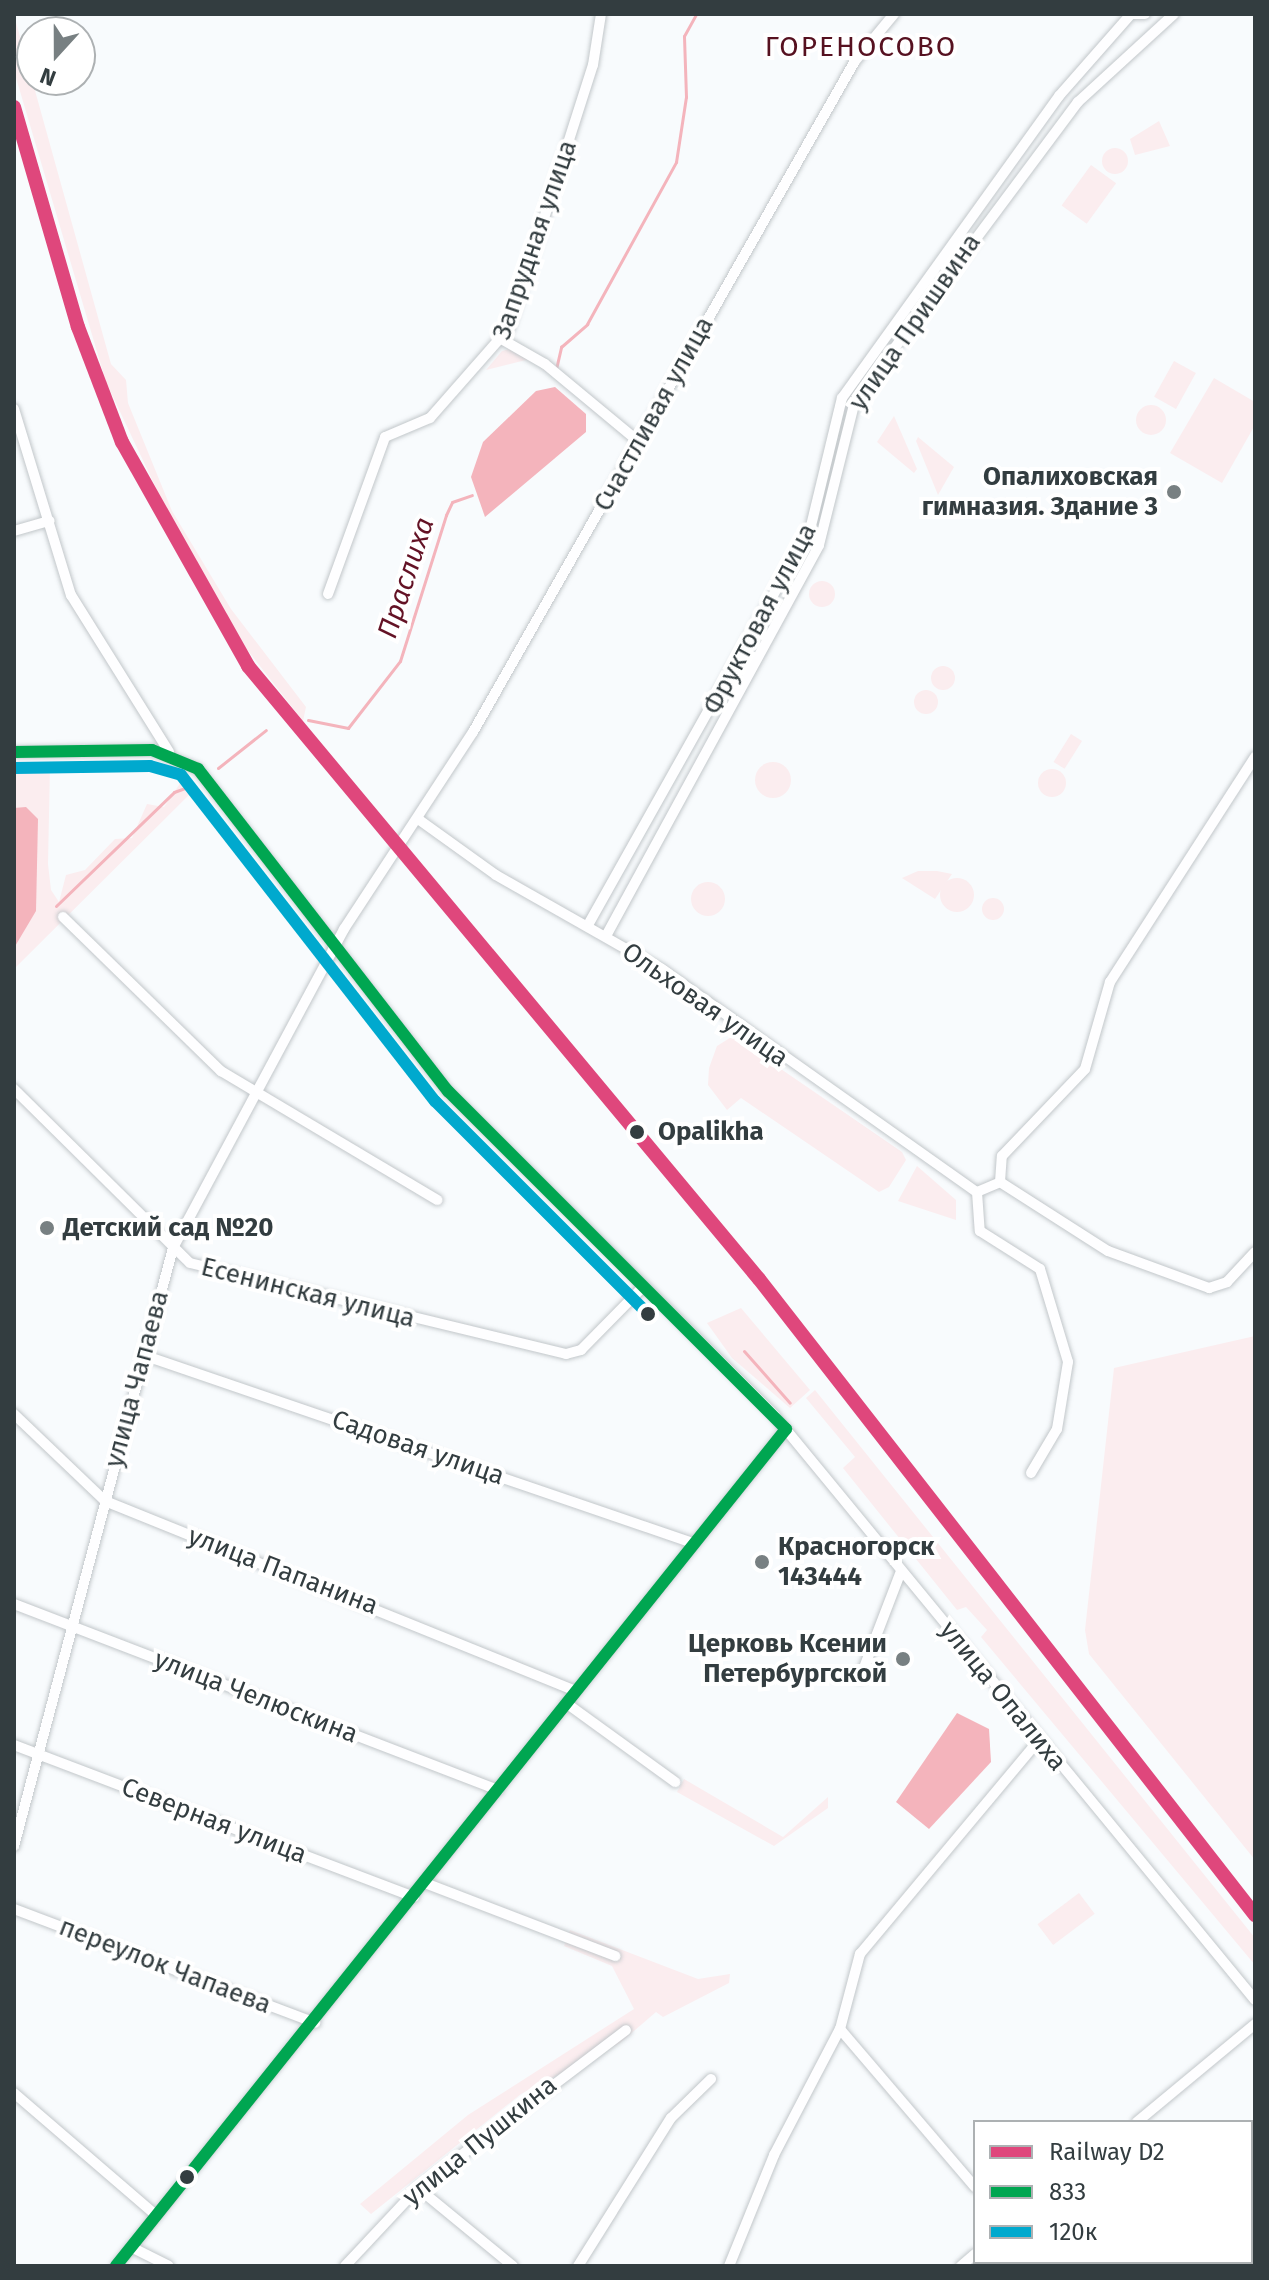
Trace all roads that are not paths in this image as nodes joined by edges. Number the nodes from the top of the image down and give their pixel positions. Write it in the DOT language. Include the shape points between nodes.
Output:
graph roads {
  1 [pos="601,14"];
  2 [pos="894,14"];
  3 [pos="1131,14"];
  4 [pos="1145,14"];
  5 [pos="1174,14"];
  6 [pos="503,340"];
  7 [pos="14,409"];
  8 [pos="639,442"];
  9 [pos="50,521"];
  10 [pos="14,531"];
  11 [pos="328,594"];
  12 [pos="14,752"];
  13 [pos="169,752"];
  14 [pos="1255,757"];
  15 [pos="418,819"];
  16 [pos="63,917"];
  17 [pos="588,925"];
  18 [pos="606,936"];
  19 [pos="337,943"];
  20 [pos="14,1089"];
  21 [pos="258,1097"];
  22 [pos="1000,1182"];
  23 [pos="982,1191"];
  24 [pos="437,1200"];
  25 [pos="173,1248"];
  26 [pos="1255,1252"];
  27 [pos="643,1287"];
  28 [pos="143,1355"];
  29 [pos="14,1414"];
  30 [pos="786,1429"];
  31 [pos="1031,1473"];
  32 [pos="105,1501"];
  33 [pos="693,1543"];
  34 [pos="901,1571"];
  35 [pos="14,1604"];
  36 [pos="71,1626"];
  37 [pos="860,1678"];
  38 [pos="576,1691"];
  39 [pos="566,1703"];
  40 [pos="1039,1740"];
  41 [pos="14,1745"];
  42 [pos="39,1754"];
  43 [pos="675,1782"];
  44 [pos="498,1790"];
  45 [pos="14,1846"];
  46 [pos="425,1883"];
  47 [pos="414,1897"];
  48 [pos="14,1909"];
  49 [pos="615,1956"];
  50 [pos="1255,2000"];
  51 [pos="315,2023"];
  52 [pos="1255,2024"];
  53 [pos="840,2029"];
  54 [pos="626,2030"];
  55 [pos="711,2079"];
  56 [pos="14,2093"];
  57 [pos="1139,2120"];
  58 [pos="973,2185"];
  59 [pos="418,2188"];
  60 [pos="156,2215"];
  61 [pos="131,2247"];
  62 [pos="116,2266"];
  63 [pos="169,2266"];
  64 [pos="345,2266"];
  65 [pos="513,2266"];
  66 [pos="578,2266"];
  67 [pos="729,2266"];
  1 -- 6 [label="street, Запрудная улица" via="593,65"];
  2 -- 8 [label="street, Счастливая улица" via="855,61"];
  3 -- 4 [label="street, Фруктовая улица"];
  3 -- 17 [label="street, Фруктовая улица" via="1059,96 842,398 810,530"];
  5 -- 18 [label="street, улица Пришвина" via="1078,102 855,401 819,545"];
  6 -- 8 [label="street" via="545,364"];
  6 -- 11 [label="street, Запрудная улица" via="430,418 385,437"];
  7 -- 9 [label="street, улица Опалиха"];
  8 -- 15 [label="street, Счастливая улица"];
  9 -- 10 [label="street"];
  9 -- 13 [label="street, улица Опалиха" via="71,595"];
  12 -- 13 [label="street"];
  13 -- 19 [label="street, улица Опалиха" via="198,769"];
  14 -- 22 [label="street" via="1110,982 1085,1069 1002,1156"];
  15 -- 17 [label="street, Ольховая улица" via="496,875"];
  15 -- 19 [label="street, Счастливая улица"];
  16 -- 21 [label="street" via="221,1071"];
  17 -- 18 [label="street, Ольховая улица"];
  18 -- 23 [label="street, Ольховая улица"];
  19 -- 21 [label="street, улица Чапаева"];
  19 -- 27 [label="street, улица Опалиха" via="448,1091"];
  20 -- 25 [label="street, Есенинская улица"];
  21 -- 24 [label="street"];
  21 -- 25 [label="street, улица Чапаева"];
  22 -- 23 [label="street"];
  22 -- 26 [label="street" via="1108,1251 1209,1288 1227,1282"];
  23 -- 31 [label="street" via="980,1231 1040,1269 1068,1362 1057,1429"];
  25 -- 27 [label="street, Есенинская улица" via="190,1263 566,1354 581,1350"];
  25 -- 28 [label="street, улица Чапаева"];
  27 -- 30 [label="street, улица Опалиха"];
  28 -- 32 [label="street, улица Чапаева"];
  28 -- 33 [label="street, Садовая улица"];
  29 -- 32 [label="street, улица Папанина"];
  30 -- 33 [label="street"];
  30 -- 34 [label="street, улица Опалиха"];
  32 -- 36 [label="street, улица Чапаева"];
  32 -- 38 [label="street, улица Папанина"];
  33 -- 38 [label="street"];
  34 -- 37 [label="street"];
  34 -- 40 [label="street, улица Опалиха"];
  35 -- 36 [label="street, улица Челюскина"];
  36 -- 42 [label="street, улица Чапаева"];
  36 -- 44 [label="street, улица Челюскина"];
  38 -- 39 [label="street"];
  39 -- 43 [label="street"];
  39 -- 44 [label="street"];
  40 -- 50 [label="street, улица Опалиха"];
  40 -- 53 [label="street" via="860,1954"];
  41 -- 42 [label="street, Северная улица"];
  42 -- 45 [label="street, улица Чапаева"];
  42 -- 47 [label="street, Северная улица"];
  44 -- 46 [label="street"];
  46 -- 47 [label="street"];
  46 -- 49 [label="street"];
  47 -- 51 [label="street"];
  48 -- 51 [label="street, переулок Чапаева"];
  51 -- 60 [label="street"];
  52 -- 57 [label="street"];
  53 -- 58 [label="street"];
  53 -- 67 [label="street" via="774,2155"];
  54 -- 59 [label="street, улица Пушкина"];
  55 -- 66 [label="street" via="671,2118"];
  56 -- 60 [label="street"];
  59 -- 64 [label="street, улица Пушкина"];
  59 -- 65 [label="street"];
  60 -- 61 [label="street"];
  61 -- 62 [label="street"];
  61 -- 63 [label="street"];
}
